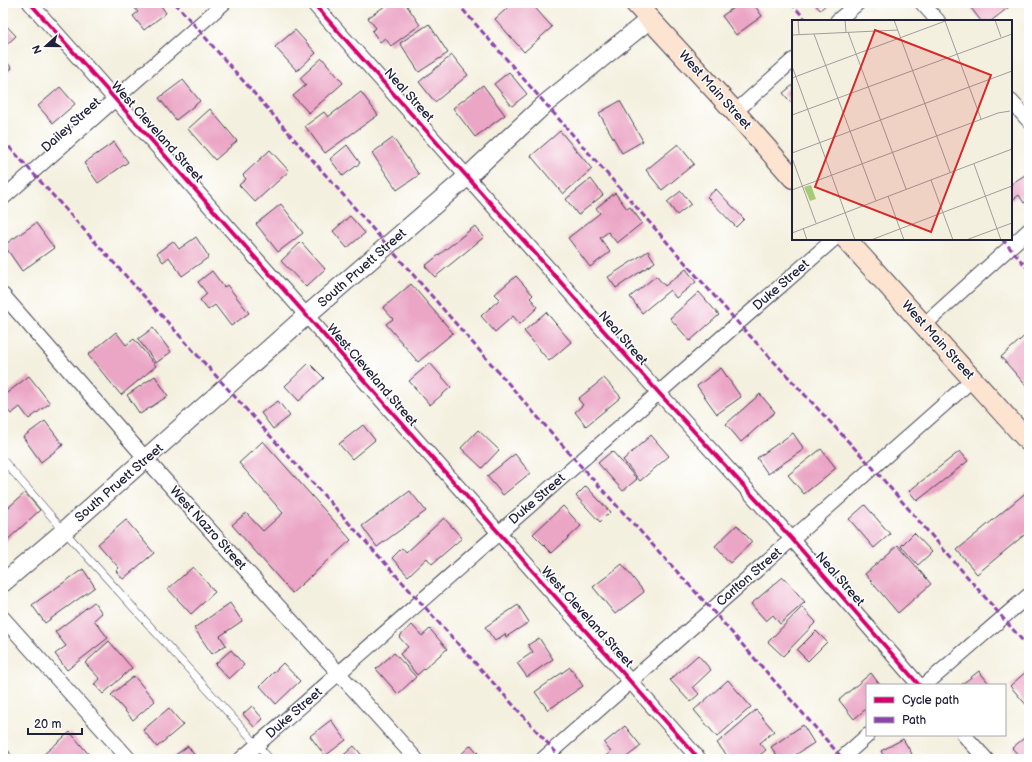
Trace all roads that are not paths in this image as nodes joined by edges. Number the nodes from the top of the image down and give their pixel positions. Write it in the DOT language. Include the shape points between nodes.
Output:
graph roads {
  1 [pos="30,3"];
  2 [pos="224,3"];
  3 [pos="313,3"];
  4 [pos="635,3"];
  5 [pos="858,3"];
  6 [pos="922,3"];
  7 [pos="650,19"];
  8 [pos="838,20"];
  9 [pos="937,20"];
  10 [pos="792,61"];
  11 [pos="114,99"];
  12 [pos="1012,102"];
  13 [pos="736,112"];
  14 [pos="1029,121"];
  15 [pos="468,176"];
  16 [pos="792,177"];
  17 [pos="3,198"];
  18 [pos="1029,230"];
  19 [pos="833,240"];
  20 [pos="847,240"];
  21 [pos="3,295"];
  22 [pos="306,315"];
  23 [pos="924,325"];
  24 [pos="973,379"];
  25 [pos="659,393"];
  26 [pos="1029,442"];
  27 [pos="146,459"];
  28 [pos="3,460"];
  29 [pos="64,531"];
  30 [pos="498,534"];
  31 [pos="792,539"];
  32 [pos="3,583"];
  33 [pos="1029,595"];
  34 [pos="3,618"];
  35 [pos="339,673"];
  36 [pos="631,681"];
  37 [pos="918,684"];
  38 [pos="927,684"];
  39 [pos="867,736"];
  40 [pos="965,736"];
  41 [pos="257,745"];
  42 [pos="3,756"];
  43 [pos="4,759"];
  44 [pos="129,759"];
  45 [pos="241,759"];
  46 [pos="270,759"];
  47 [pos="416,759"];
  48 [pos="543,759"];
  49 [pos="699,759"];
  50 [pos="841,759"];
  51 [pos="986,759"];
  1 -- 11 [label="street, West Cleveland Street"];
  2 -- 11 [label="street, Dailey Street"];
  3 -- 15 [label="street, Neal Street"];
  4 -- 7 [label="main road, West Main Street"];
  5 -- 8 [label="street"];
  6 -- 9 [label="street"];
  7 -- 13 [label="main road, West Main Street"];
  7 -- 15 [label="street, South Pruett Street" via="545,104"];
  10 -- 13 [label="street"];
  11 -- 17 [label="street, Dailey Street"];
  11 -- 22 [label="street, West Cleveland Street"];
  12 -- 14 [label="street"];
  13 -- 16 [label="main road, West Main Street"];
  15 -- 22 [label="street, South Pruett Street"];
  15 -- 25 [label="street, Neal Street"];
  18 -- 23 [label="street"];
  19 -- 25 [label="street, Duke Street"];
  20 -- 23 [label="main road, West Main Street"];
  21 -- 27 [label="street, West Nazro Street"];
  22 -- 27 [label="street, South Pruett Street"];
  22 -- 30 [label="street, West Cleveland Street"];
  23 -- 24 [label="main road, West Main Street"];
  24 -- 26 [label="main road, West Main Street"];
  24 -- 31 [label="street, Carlton Street"];
  25 -- 30 [label="street, Duke Street"];
  25 -- 31 [label="street, Neal Street"];
  27 -- 29 [label="street, South Pruett Street"];
  27 -- 35 [label="street, West Nazro Street"];
  28 -- 29 [label="lane"];
  29 -- 32 [label="street, South Pruett Street"];
  29 -- 41 [label="lane"];
  30 -- 35 [label="street, Duke Street"];
  30 -- 36 [label="street, West Cleveland Street"];
  31 -- 36 [label="street, Carlton Street"];
  31 -- 37 [label="street, Neal Street"];
  33 -- 38 [label="street"];
  34 -- 44 [label="street"];
  35 -- 41 [label="street, Duke Street"];
  35 -- 47 [label="street, West Nazro Street"];
  36 -- 48 [label="street, Carlton Street"];
  36 -- 49 [label="street, West Cleveland Street"];
  39 -- 50 [label="street"];
  40 -- 51 [label="street"];
  41 -- 45 [label="street, Duke Street"];
  41 -- 46 [label="lane"];
  42 -- 43 [label="street"];
}
